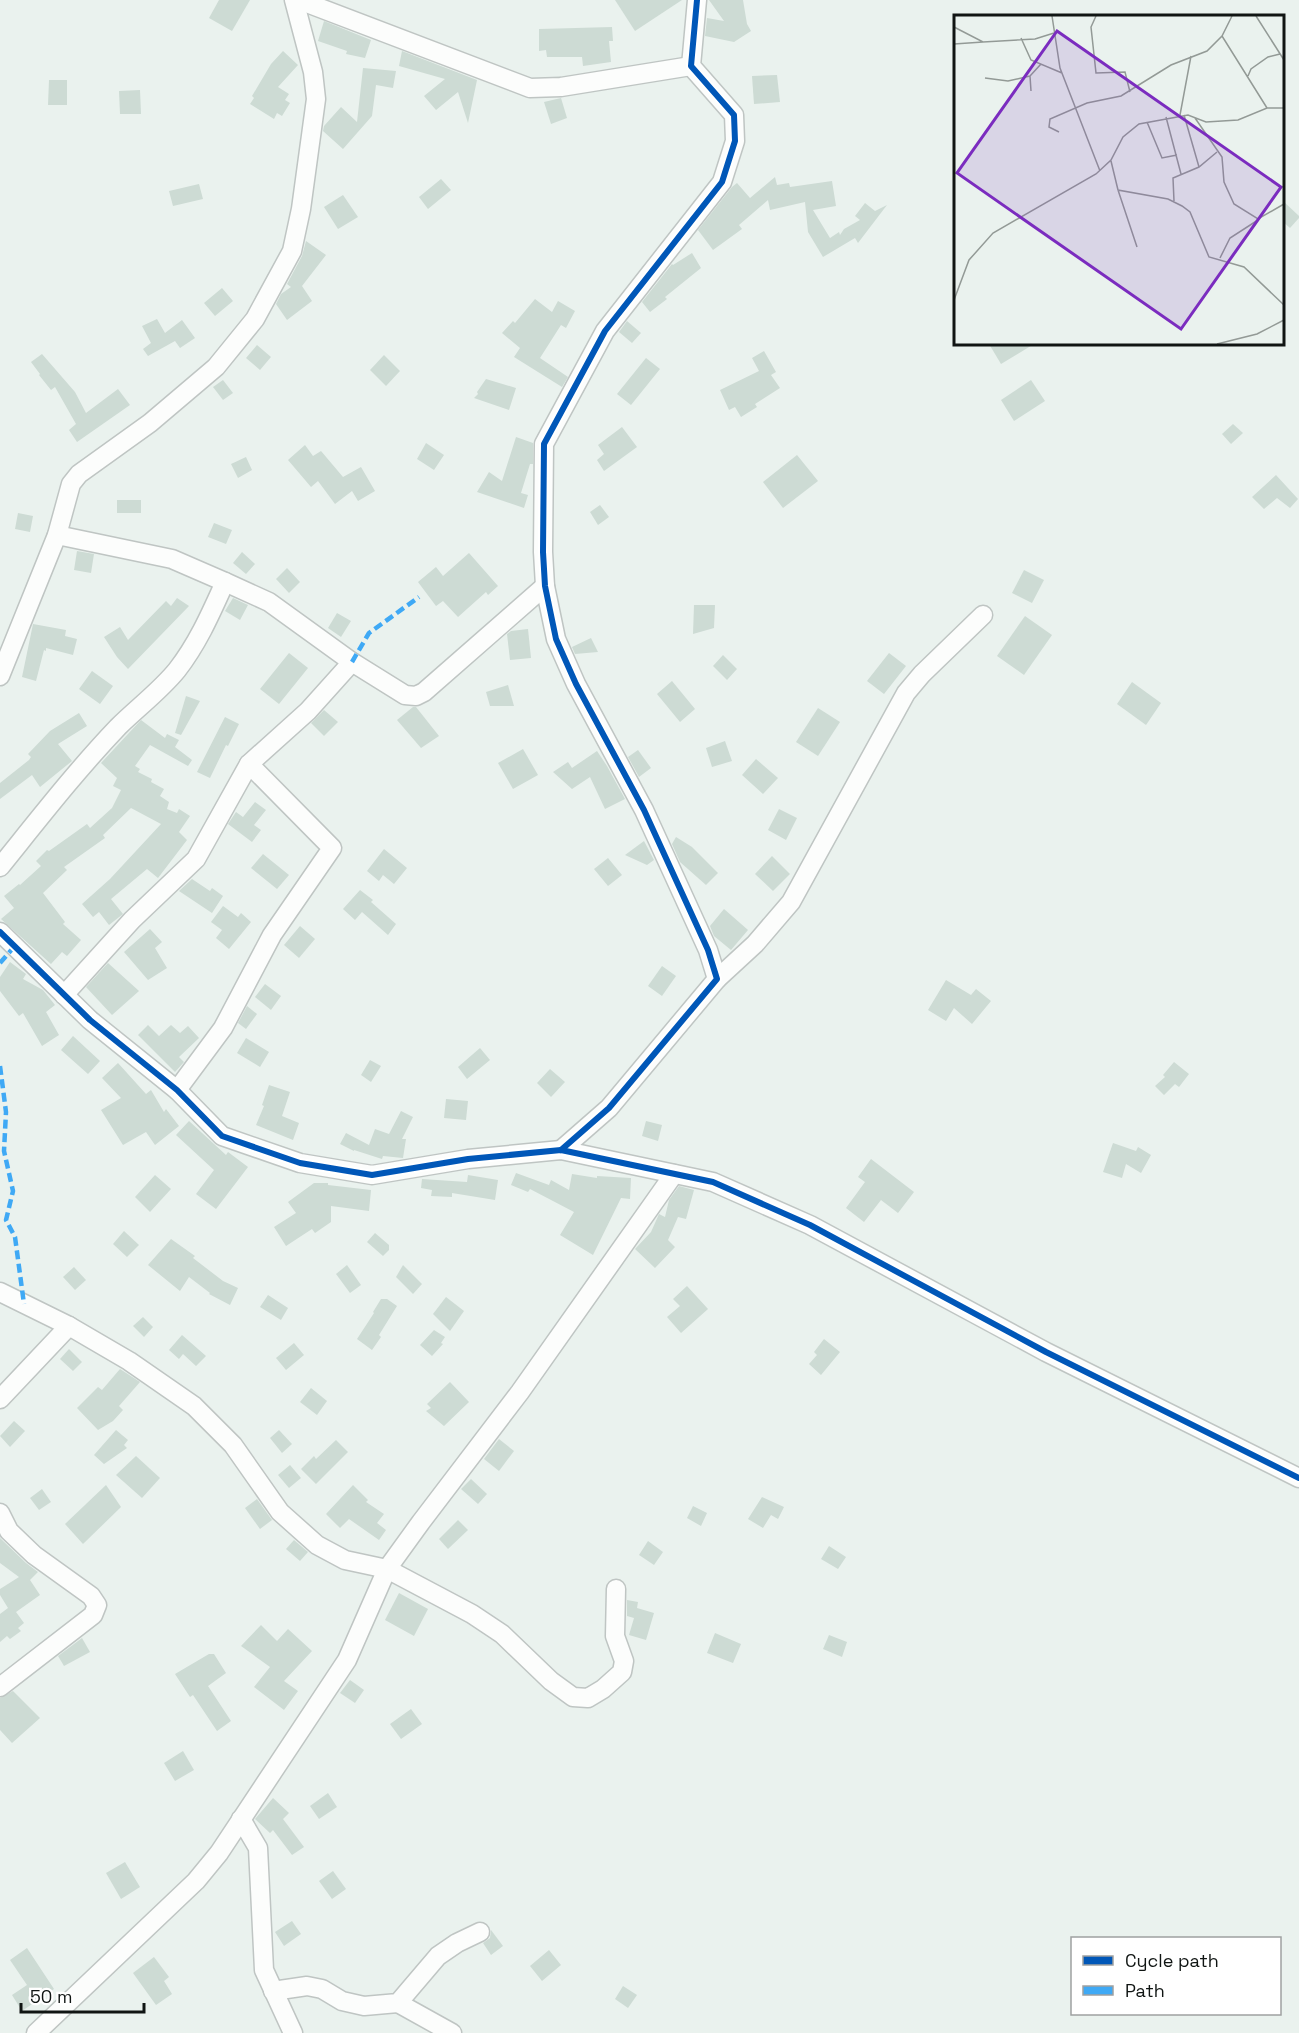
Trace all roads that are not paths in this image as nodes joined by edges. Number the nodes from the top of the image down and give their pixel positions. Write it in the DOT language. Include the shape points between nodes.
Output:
graph roads {
  1 [pos="294,0"];
  2 [pos="299,0"];
  3 [pos="697,0"];
  4 [pos="691,66"];
  5 [pos="57,535"];
  6 [pos="225,582"];
  7 [pos="544,586"];
  8 [pos="983,615"];
  9 [pos="352,662"];
  10 [pos="0,676"];
  11 [pos="249,764"];
  12 [pos="0,867"];
  13 [pos="0,932"];
  14 [pos="717,979"];
  15 [pos="64,995"];
  16 [pos="177,1090"];
  17 [pos="561,1150"];
  18 [pos="674,1174"];
  19 [pos="0,1292"];
  20 [pos="69,1326"];
  21 [pos="0,1398"];
  22 [pos="1299,1478"];
  23 [pos="0,1512"];
  24 [pos="387,1569"];
  25 [pos="616,1589"];
  26 [pos="0,1687"];
  27 [pos="241,1819"];
  28 [pos="480,1932"];
  29 [pos="273,1990"];
  30 [pos="398,2003"];
  31 [pos="36,2033"];
  32 [pos="293,2033"];
  33 [pos="452,2033"];
  1 -- 5 [label="street" via="314,72 316,99 292,251 255,319 216,367 150,423 79,474 71,484"];
  2 -- 4 [label="street" via="530,88 561,87"];
  3 -- 4 [label="street"];
  4 -- 7 [label="street" via="734,115 735,141 722,182 605,331 544,444"];
  5 -- 6 [label="street" via="172,559"];
  5 -- 10 [label="street"];
  6 -- 9 [label="street" via="269,602"];
  6 -- 12 [label="street" via="200,637 176,670 118,727"];
  7 -- 9 [label="street" via="416,696 405,695"];
  7 -- 14 [label="street" via="556,639 644,810 708,950"];
  8 -- 14 [label="street" via="906,693 791,902 755,944"];
  9 -- 11 [label="street" via="308,711"];
  11 -- 15 [label="street" via="196,860 132,920"];
  11 -- 16 [label="street" via="332,848 272,935 223,1028"];
  13 -- 15 [label="street"];
  14 -- 17 [label="street" via="609,1108"];
  15 -- 16 [label="street"];
  16 -- 17 [label="street" via="222,1136 300,1163 372,1175 468,1159"];
  17 -- 18 [label="street"];
  18 -- 22 [label="street" via="713,1182 810,1225 1046,1352"];
  18 -- 24 [label="street" via="520,1392"];
  19 -- 20 [label="street"];
  20 -- 21 [label="street"];
  20 -- 24 [label="street" via="194,1406 233,1445 280,1512 317,1545 345,1560"];
  23 -- 26 [label="street" via="9,1531 34,1555 91,1596 97,1605 93,1615"];
  24 -- 25 [label="street" via="502,1634 573,1697 588,1698 622,1672 624,1660 615,1636"];
  24 -- 27 [label="street" via="347,1660"];
  27 -- 29 [label="street" via="258,1848 262,1954"];
  27 -- 31 [label="street" via="196,1881"];
  28 -- 30 [label="street" via="438,1956"];
  29 -- 30 [label="street" via="307,1986 364,2006"];
  29 -- 32 [label="street"];
  30 -- 33 [label="street"];
}
